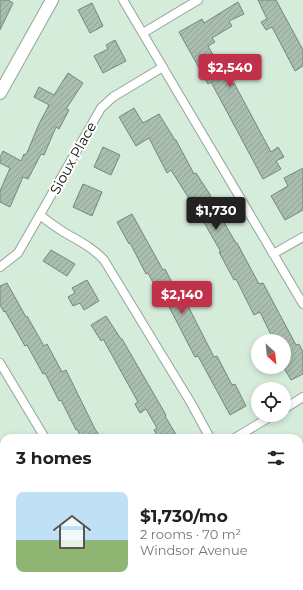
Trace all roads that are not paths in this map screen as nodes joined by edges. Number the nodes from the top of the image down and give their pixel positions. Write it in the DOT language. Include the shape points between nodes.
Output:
graph roads {
  1 [pos="52,0"];
  2 [pos="122,0"];
  3 [pos="198,0"];
  4 [pos="143,33"];
  5 [pos="163,68"];
  6 [pos="0,93"];
  7 [pos="41,216"];
  8 [pos="303,237"];
  9 [pos="273,254"];
  10 [pos="0,267"];
  11 [pos="303,304"];
  12 [pos="0,363"];
  13 [pos="303,397"];
  14 [pos="291,405"];
  15 [pos="261,422"];
  16 [pos="43,434"];
  17 [pos="208,434"];
  18 [pos="241,434"];
  1 -- 6 [label="street"];
  2 -- 4 [label="street"];
  3 -- 4 [label="street"];
  4 -- 5 [label="street"];
  5 -- 7 [label="street, Sioux Place" via="113,97 101,108"];
  5 -- 9 [label="street"];
  7 -- 10 [label="street, Sioux Place" via="18,253"];
  7 -- 17 [label="street" via="85,243 104,260"];
  8 -- 9 [label="street"];
  9 -- 11 [label="street"];
  12 -- 16 [label="street"];
  13 -- 14 [label="street"];
  15 -- 18 [label="street"];
}
